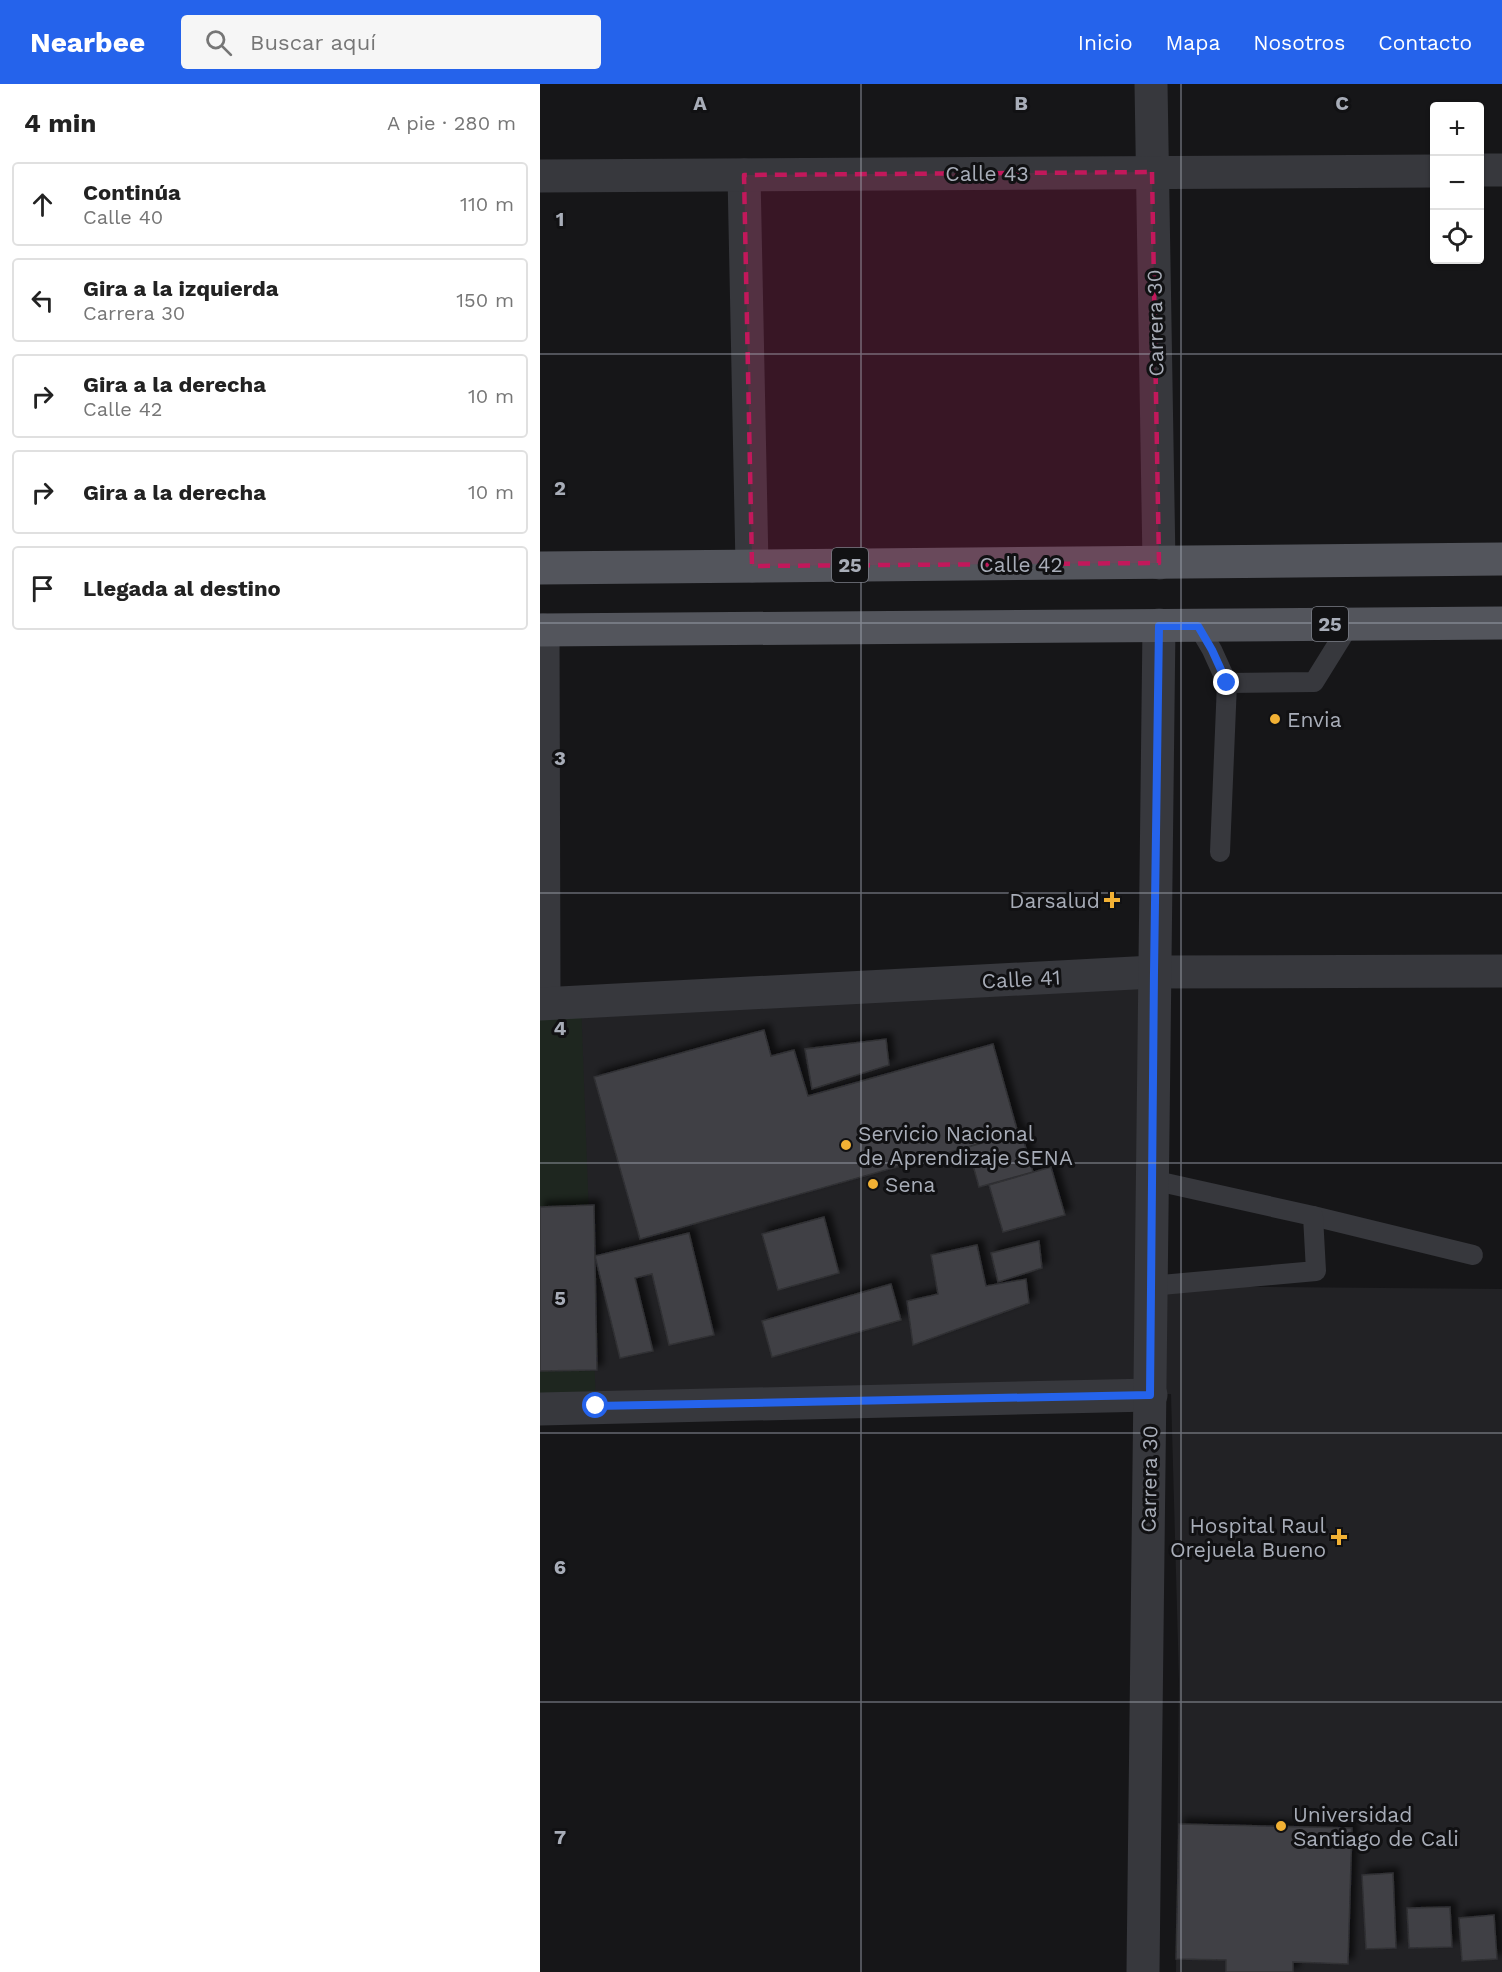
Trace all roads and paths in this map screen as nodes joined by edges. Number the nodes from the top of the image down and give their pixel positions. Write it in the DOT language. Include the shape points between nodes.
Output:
graph roads {
  1 [pos="1151,84"];
  2 [pos="1484,170"];
  3 [pos="1502,170"];
  4 [pos="1430,171"];
  5 [pos="1152,172"];
  6 [pos="744,175"];
  7 [pos="540,176"];
  8 [pos="1502,560"];
  9 [pos="1159,563"];
  10 [pos="752,566"];
  11 [pos="540,568"];
  12 [pos="1502,623"];
  13 [pos="1350,624"];
  14 [pos="1159,626"];
  15 [pos="1198,626"];
  16 [pos="542,630"];
  17 [pos="1227,683"];
  18 [pos="1220,852"];
  19 [pos="1502,971"];
  20 [pos="1154,972"];
  21 [pos="542,1003"];
  22 [pos="1152,1180"];
  23 [pos="1312,1216"];
  24 [pos="1473,1255"];
  25 [pos="1150,1286"];
  26 [pos="1150,1395"];
  27 [pos="540,1409"];
  28 [pos="1143,1972"];
  1 -- 5 [label="street, Carrera 30"];
  2 -- 3 [label="street"];
  4 -- 5 [label="street, Calle 43"];
  5 -- 6 [label="street, Calle 43"];
  5 -- 9 [label="street, Carrera 30"];
  6 -- 7 [label="street, Calle 43"];
  6 -- 10 [label="street"];
  8 -- 9 [label="main road, Calle 42 / 25"];
  9 -- 10 [label="main road, Calle 42 / 25"];
  10 -- 11 [label="main road, Calle 42 / 25"];
  12 -- 13 [label="main road, 25"];
  13 -- 15 [label="main road, 25"];
  13 -- 17 [label="lane" via="1314,682"];
  14 -- 15 [label="main road, 25"];
  14 -- 16 [label="main road, 25"];
  14 -- 20 [label="street, Carrera 30"];
  15 -- 17 [label="lane"];
  16 -- 21 [label="street"];
  17 -- 18 [label="lane"];
  19 -- 20 [label="street, Calle 41"];
  20 -- 21 [label="street, Calle 41"];
  20 -- 22 [label="street, Carrera 30"];
  22 -- 23 [label="lane"];
  22 -- 25 [label="street, Carrera 30"];
  23 -- 24 [label="lane"];
  23 -- 25 [label="lane" via="1316,1271"];
  25 -- 26 [label="street, Carrera 30"];
  26 -- 27 [label="street"];
  26 -- 28 [label="street, Carrera 30"];
}
